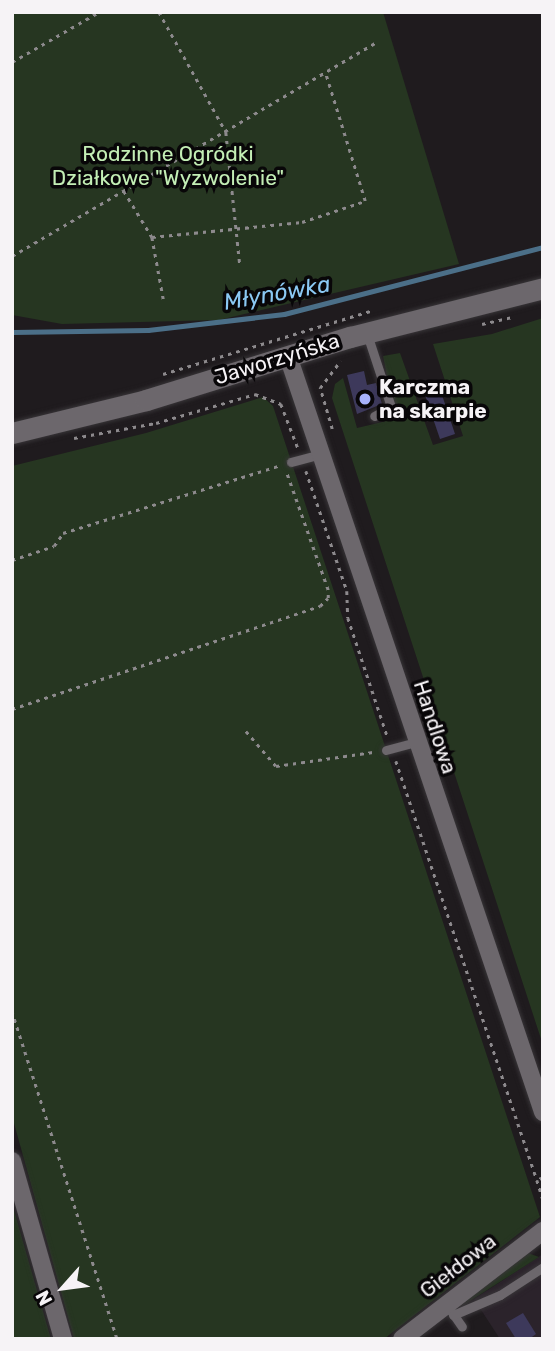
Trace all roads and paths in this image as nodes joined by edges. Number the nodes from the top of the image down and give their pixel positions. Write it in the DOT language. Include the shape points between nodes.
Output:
graph roads {
  1 [pos="99,12"];
  2 [pos="159,12"];
  3 [pos="377,42"];
  4 [pos="12,62"];
  5 [pos="325,72"];
  6 [pos="226,132"];
  7 [pos="124,191"];
  8 [pos="236,229"];
  9 [pos="152,237"];
  10 [pos="12,256"];
  11 [pos="240,266"];
  12 [pos="543,288"];
  13 [pos="164,302"];
  14 [pos="520,314"];
  15 [pos="475,324"];
  16 [pos="369,342"];
  17 [pos="288,356"];
  18 [pos="326,408"];
  19 [pos="374,415"];
  20 [pos="12,432"];
  21 [pos="65,440"];
  22 [pos="320,454"];
  23 [pos="302,459"];
  24 [pos="291,462"];
  25 [pos="12,560"];
  26 [pos="12,709"];
  27 [pos="246,731"];
  28 [pos="416,742"];
  29 [pos="389,750"];
  30 [pos="12,1011"];
  31 [pos="543,1112"];
  32 [pos="12,1161"];
  33 [pos="543,1178"];
  34 [pos="537,1180"];
  35 [pos="543,1200"];
  36 [pos="541,1236"];
  37 [pos="543,1267"];
  38 [pos="450,1309"];
  39 [pos="462,1327"];
  40 [pos="63,1339"];
  41 [pos="117,1339"];
  42 [pos="402,1339"];
  1 -- 4 [label="path"];
  2 -- 6 [label="path"];
  3 -- 5 [label="path"];
  5 -- 6 [label="path"];
  5 -- 8 [label="path" via="365,201 302,222"];
  6 -- 7 [label="path"];
  6 -- 8 [label="path"];
  7 -- 9 [label="path"];
  7 -- 10 [label="path"];
  8 -- 9 [label="path"];
  8 -- 11 [label="path"];
  9 -- 13 [label="path"];
  12 -- 16 [label="street, Jaworzyńska"];
  14 -- 15 [label="path"];
  16 -- 17 [label="street, Jaworzyńska"];
  16 -- 18 [label="path" via="340,361 320,388"];
  16 -- 19 [label="lane" via="391,407"];
  17 -- 20 [label="street, Jaworzyńska" via="146,400"];
  17 -- 22 [label="street, Handlowa"];
  21 -- 23 [label="path" via="156,423 255,394 281,404"];
  22 -- 23 [label="lane"];
  22 -- 28 [label="street, Handlowa"];
  23 -- 24 [label="lane"];
  23 -- 29 [label="path" via="346,591 348,618"];
  25 -- 26 [label="path" via="54,546 63,533 284,465 328,598 320,606"];
  27 -- 29 [label="path" via="276,766"];
  28 -- 29 [label="lane"];
  28 -- 31 [label="street, Handlowa"];
  29 -- 34 [label="path"];
  30 -- 41 [label="path"];
  32 -- 40 [label="street"];
  33 -- 34 [label="path"];
  34 -- 35 [label="path"];
  36 -- 38 [label="street, Giełdowa"];
  37 -- 38 [label="lane" via="506,1292"];
  38 -- 39 [label="lane"];
  38 -- 42 [label="street, Giełdowa"];
}
